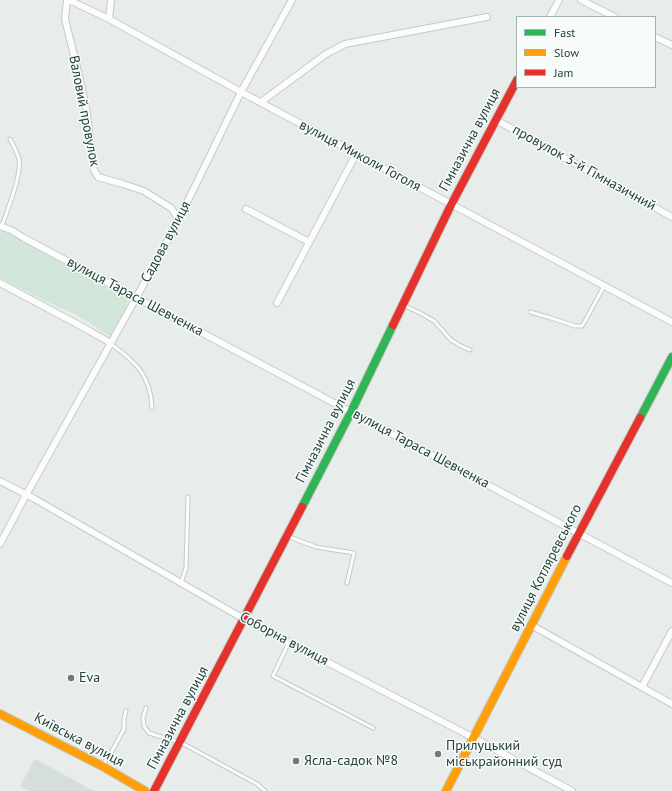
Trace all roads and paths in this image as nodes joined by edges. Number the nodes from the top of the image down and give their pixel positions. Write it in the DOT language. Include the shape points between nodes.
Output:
graph roads {
  1 [pos="68,0"];
  2 [pos="111,0"];
  3 [pos="292,0"];
  4 [pos="559,0"];
  5 [pos="581,0"];
  6 [pos="551,16"];
  7 [pos="613,16"];
  8 [pos="487,17"];
  9 [pos="109,19"];
  10 [pos="656,37"];
  11 [pos="672,45"];
  12 [pos="516,82"];
  13 [pos="241,92"];
  14 [pos="260,102"];
  15 [pos="496,120"];
  16 [pos="10,139"];
  17 [pos="356,154"];
  18 [pos="451,205"];
  19 [pos="246,209"];
  20 [pos="672,217"];
  21 [pos="179,219"];
  22 [pos="1,226"];
  23 [pos="309,242"];
  24 [pos="0,283"];
  25 [pos="604,286"];
  26 [pos="136,298"];
  27 [pos="277,303"];
  28 [pos="403,305"];
  29 [pos="530,312"];
  30 [pos="672,322"];
  31 [pos="111,344"];
  32 [pos="470,350"];
  33 [pos="672,357"];
  34 [pos="152,408"];
  35 [pos="351,412"];
  36 [pos="0,481"];
  37 [pos="26,495"];
  38 [pos="188,497"];
  39 [pos="578,534"];
  40 [pos="287,536"];
  41 [pos="0,544"];
  42 [pos="181,583"];
  43 [pos="347,583"];
  44 [pos="672,583"];
  45 [pos="244,619"];
  46 [pos="531,625"];
  47 [pos="672,631"];
  48 [pos="289,642"];
  49 [pos="642,687"];
  50 [pos="672,704"];
  51 [pos="146,708"];
  52 [pos="126,711"];
  53 [pos="0,714"];
  54 [pos="373,728"];
  55 [pos="474,738"];
  56 [pos="180,742"];
  57 [pos="102,766"];
  58 [pos="144,791"];
  59 [pos="154,791"];
  60 [pos="265,791"];
  61 [pos="446,791"];
  62 [pos="572,791"];
  1 -- 9 [label="street, вулиця Миколи Гоголя"];
  1 -- 21 [label="street, Валовий провулок" via="65,19 86,108 94,170 98,177 144,191 171,208"];
  2 -- 9 [label="street"];
  3 -- 13 [label="street, Садова вулиця"];
  4 -- 6 [label="street"];
  5 -- 7 [label="street"];
  8 -- 14 [label="street" via="345,44 326,54"];
  9 -- 13 [label="street, вулиця Миколи Гоголя"];
  10 -- 11 [label="street"];
  12 -- 15 [label="street, Гімназична вулиця"];
  13 -- 14 [label="street, вулиця Миколи Гоголя"];
  13 -- 21 [label="street, Садова вулиця"];
  14 -- 17 [label="street, вулиця Миколи Гоголя"];
  15 -- 18 [label="street, Гімназична вулиця"];
  15 -- 20 [label="street, провулок 3-й Гімназичний"];
  16 -- 22 [label="lane" via="19,160 19,170"];
  17 -- 18 [label="street, вулиця Миколи Гоголя"];
  17 -- 23 [label="street"];
  18 -- 25 [label="street, вулиця Миколи Гоголя"];
  18 -- 28 [label="street, Гімназична вулиця"];
  19 -- 23 [label="street"];
  21 -- 26 [label="street, Садова вулиця"];
  22 -- 26 [label="street, вулиця Тараса Шевченка"];
  23 -- 27 [label="street"];
  24 -- 31 [label="street"];
  25 -- 29 [label="lane" via="582,326"];
  25 -- 30 [label="street, вулиця Миколи Гоголя"];
  26 -- 31 [label="street, Садова вулиця"];
  26 -- 35 [label="street, вулиця Тараса Шевченка"];
  28 -- 32 [label="lane" via="434,321 452,340"];
  28 -- 35 [label="street, Гімназична вулиця"];
  31 -- 34 [label="lane" via="138,366 149,388"];
  31 -- 37 [label="street, Садова вулиця"];
  33 -- 39 [label="street, вулиця Котляревського"];
  35 -- 39 [label="street, вулиця Тараса Шевченка"];
  35 -- 40 [label="street, Гімназична вулиця"];
  36 -- 37 [label="street, Соборна вулиця"];
  37 -- 41 [label="street, Садова вулиця"];
  37 -- 42 [label="street, Соборна вулиця"];
  38 -- 42 [label="lane" via="186,568"];
  39 -- 44 [label="street, вулиця Тараса Шевченка"];
  39 -- 46 [label="street, вулиця Котляревського"];
  40 -- 43 [label="lane" via="316,547 354,553"];
  40 -- 45 [label="street, Гімназична вулиця"];
  42 -- 45 [label="street, Соборна вулиця"];
  45 -- 48 [label="street, Соборна вулиця"];
  45 -- 56 [label="street, Гімназична вулиця"];
  46 -- 49 [label="street"];
  46 -- 55 [label="street, вулиця Котляревського"];
  47 -- 49 [label="street"];
  48 -- 54 [label="lane" via="273,676"];
  48 -- 55 [label="street, Соборна вулиця"];
  49 -- 50 [label="street"];
  51 -- 56 [label="lane" via="143,718 144,726 149,733"];
  52 -- 57 [label="lane" via="124,729"];
  53 -- 57 [label="street, Київська вулиця"];
  55 -- 61 [label="street, вулиця Котляревського"];
  55 -- 62 [label="street, Соборна вулиця"];
  56 -- 59 [label="street, Гімназична вулиця"];
  56 -- 60 [label="lane" via="257,784"];
  57 -- 58 [label="street, Київська вулиця"];
}
